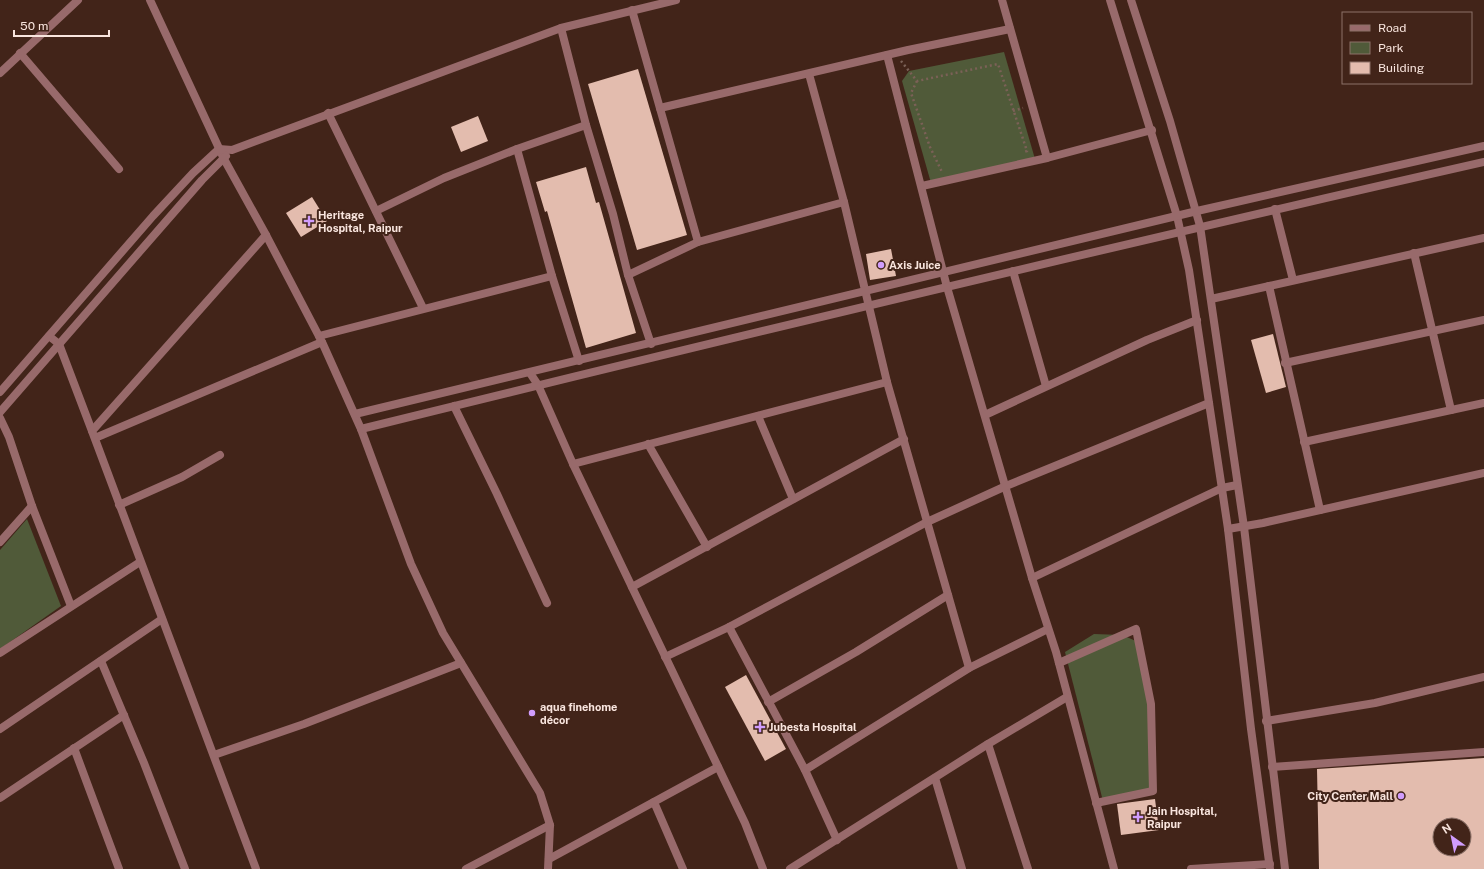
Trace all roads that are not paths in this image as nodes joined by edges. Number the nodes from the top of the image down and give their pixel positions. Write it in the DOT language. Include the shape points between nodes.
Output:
graph roads {
  1 [pos="78,0"];
  2 [pos="150,0"];
  3 [pos="676,0"];
  4 [pos="1002,0"];
  5 [pos="1110,0"];
  6 [pos="1131,0"];
  7 [pos="632,10"];
  8 [pos="561,28"];
  9 [pos="1010,29"];
  10 [pos="20,53"];
  11 [pos="891,54"];
  12 [pos="0,73"];
  13 [pos="809,74"];
  14 [pos="660,108"];
  15 [pos="328,113"];
  16 [pos="586,125"];
  17 [pos="1152,130"];
  18 [pos="1484,146"];
  19 [pos="219,149"];
  20 [pos="517,149"];
  21 [pos="232,150"];
  22 [pos="1047,158"];
  23 [pos="224,159"];
  24 [pos="1484,162"];
  25 [pos="119,169"];
  26 [pos="922,186"];
  27 [pos="844,202"];
  28 [pos="1275,209"];
  29 [pos="376,211"];
  30 [pos="1197,211"];
  31 [pos="1177,216"];
  32 [pos="1200,226"];
  33 [pos="1181,231"];
  34 [pos="266,235"];
  35 [pos="1484,238"];
  36 [pos="698,242"];
  37 [pos="1414,253"];
  38 [pos="1013,271"];
  39 [pos="943,272"];
  40 [pos="628,275"];
  41 [pos="552,276"];
  42 [pos="1293,280"];
  43 [pos="1269,286"];
  44 [pos="947,287"];
  45 [pos="864,290"];
  46 [pos="1211,299"];
  47 [pos="868,305"];
  48 [pos="423,308"];
  49 [pos="1196,320"];
  50 [pos="1484,320"];
  51 [pos="1433,332"];
  52 [pos="49,336"];
  53 [pos="321,339"];
  54 [pos="59,344"];
  55 [pos="651,344"];
  56 [pos="579,361"];
  57 [pos="1285,363"];
  58 [pos="530,373"];
  59 [pos="887,382"];
  60 [pos="538,385"];
  61 [pos="1046,386"];
  62 [pos="0,392"];
  63 [pos="1484,403"];
  64 [pos="1209,404"];
  65 [pos="454,406"];
  66 [pos="1451,410"];
  67 [pos="0,412"];
  68 [pos="355,414"];
  69 [pos="985,415"];
  70 [pos="758,416"];
  71 [pos="0,418"];
  72 [pos="361,429"];
  73 [pos="94,435"];
  74 [pos="904,439"];
  75 [pos="1304,442"];
  76 [pos="648,444"];
  77 [pos="220,454"];
  78 [pos="572,464"];
  79 [pos="1484,473"];
  80 [pos="1237,485"];
  81 [pos="1006,486"];
  82 [pos="1222,488"];
  83 [pos="793,499"];
  84 [pos="119,505"];
  85 [pos="32,506"];
  86 [pos="1320,510"];
  87 [pos="927,522"];
  88 [pos="1244,527"];
  89 [pos="1228,529"];
  90 [pos="0,542"];
  91 [pos="707,546"];
  92 [pos="140,562"];
  93 [pos="1032,578"];
  94 [pos="632,587"];
  95 [pos="948,595"];
  96 [pos="547,603"];
  97 [pos="71,606"];
  98 [pos="162,619"];
  99 [pos="729,627"];
  100 [pos="1048,629"];
  101 [pos="0,653"];
  102 [pos="665,657"];
  103 [pos="101,661"];
  104 [pos="461,663"];
  105 [pos="1059,663"];
  106 [pos="969,668"];
  107 [pos="1484,677"];
  108 [pos="1067,697"];
  109 [pos="768,702"];
  110 [pos="124,715"];
  111 [pos="1266,721"];
  112 [pos="0,729"];
  113 [pos="988,744"];
  114 [pos="74,748"];
  115 [pos="1484,752"];
  116 [pos="214,755"];
  117 [pos="718,767"];
  118 [pos="1272,767"];
  119 [pos="805,770"];
  120 [pos="935,778"];
  121 [pos="0,798"];
  122 [pos="654,802"];
  123 [pos="1096,803"];
  124 [pos="550,825"];
  125 [pos="837,840"];
  126 [pos="549,859"];
  127 [pos="1270,866"];
  128 [pos="119,869"];
  129 [pos="185,869"];
  130 [pos="256,869"];
  131 [pos="466,869"];
  132 [pos="548,869"];
  133 [pos="683,869"];
  134 [pos="763,869"];
  135 [pos="790,869"];
  136 [pos="962,869"];
  137 [pos="1028,869"];
  138 [pos="1114,869"];
  139 [pos="1191,869"];
  140 [pos="1284,869"];
  1 -- 10 [label="street"];
  2 -- 19 [label="street"];
  3 -- 7 [label="street"];
  4 -- 9 [label="street"];
  5 -- 17 [label="street"];
  6 -- 30 [label="street"];
  7 -- 8 [label="street"];
  7 -- 14 [label="street"];
  8 -- 15 [label="street"];
  8 -- 16 [label="street"];
  9 -- 11 [label="street"];
  9 -- 22 [label="street" via="1034,105"];
  10 -- 12 [label="street"];
  10 -- 25 [label="street"];
  11 -- 13 [label="street"];
  11 -- 26 [label="street"];
  13 -- 14 [label="street"];
  13 -- 27 [label="street"];
  14 -- 36 [label="street"];
  15 -- 21 [label="street"];
  15 -- 29 [label="street"];
  16 -- 20 [label="street"];
  16 -- 40 [label="street" via="613,214"];
  17 -- 22 [label="street"];
  17 -- 31 [label="street"];
  18 -- 30 [label="street"];
  19 -- 21 [label="street"];
  19 -- 23 [label="street"];
  19 -- 52 [label="street" via="153,216"];
  20 -- 29 [label="street" via="444,178"];
  20 -- 41 [label="street"];
  21 -- 23 [label="street"];
  22 -- 26 [label="street"];
  23 -- 34 [label="street"];
  23 -- 54 [label="street" via="202,180"];
  24 -- 28 [label="street"];
  26 -- 39 [label="street"];
  27 -- 36 [label="street"];
  27 -- 45 [label="street"];
  28 -- 32 [label="street"];
  28 -- 42 [label="street"];
  29 -- 48 [label="street"];
  30 -- 31 [label="street"];
  30 -- 32 [label="street"];
  31 -- 33 [label="street"];
  31 -- 39 [label="street"];
  32 -- 33 [label="street"];
  32 -- 46 [label="street"];
  33 -- 38 [label="street"];
  33 -- 49 [label="street"];
  34 -- 53 [label="street"];
  34 -- 73 [label="street"];
  35 -- 37 [label="street"];
  36 -- 40 [label="street"];
  37 -- 42 [label="street"];
  37 -- 51 [label="street"];
  38 -- 44 [label="street"];
  38 -- 61 [label="street"];
  39 -- 44 [label="street"];
  39 -- 45 [label="street"];
  40 -- 55 [label="street"];
  41 -- 48 [label="street"];
  41 -- 56 [label="street"];
  42 -- 43 [label="street"];
  43 -- 46 [label="street"];
  43 -- 57 [label="street"];
  44 -- 47 [label="street"];
  44 -- 69 [label="street"];
  45 -- 47 [label="street"];
  45 -- 55 [label="street"];
  46 -- 80 [label="street"];
  47 -- 59 [label="street"];
  47 -- 60 [label="street"];
  48 -- 53 [label="street"];
  49 -- 61 [label="street"];
  49 -- 64 [label="street"];
  50 -- 51 [label="street"];
  51 -- 57 [label="street"];
  51 -- 66 [label="street"];
  52 -- 54 [label="street"];
  52 -- 62 [label="street"];
  53 -- 68 [label="street"];
  53 -- 73 [label="street"];
  54 -- 67 [label="street"];
  54 -- 73 [label="street"];
  55 -- 56 [label="street"];
  56 -- 58 [label="street"];
  57 -- 75 [label="street"];
  58 -- 60 [label="street"];
  58 -- 68 [label="street"];
  59 -- 70 [label="street"];
  59 -- 74 [label="street"];
  60 -- 65 [label="street"];
  60 -- 78 [label="street"];
  61 -- 69 [label="street"];
  63 -- 66 [label="street"];
  64 -- 81 [label="street"];
  64 -- 82 [label="street"];
  65 -- 72 [label="street"];
  65 -- 96 [label="street"];
  66 -- 75 [label="street"];
  68 -- 72 [label="street"];
  69 -- 81 [label="street"];
  70 -- 76 [label="street"];
  70 -- 83 [label="street"];
  71 -- 85 [label="street"];
  72 -- 104 [label="street" via="411,564 430,607"];
  73 -- 84 [label="street"];
  74 -- 83 [label="street"];
  74 -- 87 [label="street"];
  75 -- 86 [label="street"];
  76 -- 78 [label="street"];
  76 -- 91 [label="street"];
  77 -- 84 [label="street" via="182,477"];
  78 -- 94 [label="street"];
  79 -- 86 [label="street"];
  80 -- 82 [label="street"];
  80 -- 88 [label="street"];
  81 -- 87 [label="street"];
  81 -- 93 [label="street"];
  82 -- 89 [label="street"];
  82 -- 93 [label="street"];
  83 -- 91 [label="street"];
  84 -- 92 [label="street"];
  85 -- 90 [label="street"];
  85 -- 97 [label="street"];
  86 -- 88 [label="street"];
  87 -- 95 [label="street"];
  87 -- 99 [label="street"];
  88 -- 89 [label="street"];
  88 -- 111 [label="street"];
  89 -- 127 [label="street"];
  91 -- 94 [label="street"];
  92 -- 97 [label="street"];
  92 -- 98 [label="street"];
  93 -- 100 [label="street"];
  94 -- 102 [label="street"];
  95 -- 106 [label="street"];
  95 -- 109 [label="street"];
  97 -- 101 [label="street"];
  98 -- 103 [label="street"];
  98 -- 116 [label="street"];
  99 -- 102 [label="street"];
  99 -- 109 [label="street"];
  100 -- 105 [label="street"];
  100 -- 106 [label="street"];
  102 -- 117 [label="street"];
  103 -- 110 [label="street"];
  103 -- 112 [label="street"];
  104 -- 116 [label="street" via="304,724"];
  104 -- 124 [label="street" via="540,793"];
  105 -- 108 [label="street"];
  105 -- 123 [label="street" via="1136,629 1151,704 1153,792"];
  106 -- 119 [label="street"];
  107 -- 111 [label="street" via="1375,703"];
  108 -- 113 [label="street"];
  108 -- 123 [label="street"];
  109 -- 119 [label="street"];
  110 -- 114 [label="street"];
  110 -- 129 [label="street"];
  111 -- 118 [label="street"];
  113 -- 120 [label="street"];
  113 -- 137 [label="street"];
  114 -- 121 [label="street"];
  114 -- 128 [label="street"];
  115 -- 118 [label="street"];
  116 -- 130 [label="street"];
  117 -- 122 [label="street"];
  117 -- 134 [label="street" via="745,823"];
  118 -- 140 [label="street"];
  119 -- 125 [label="street"];
  120 -- 125 [label="street"];
  120 -- 136 [label="street"];
  122 -- 126 [label="street"];
  122 -- 133 [label="street"];
  123 -- 138 [label="street"];
  124 -- 126 [label="street"];
  124 -- 131 [label="street"];
  125 -- 135 [label="street"];
  126 -- 132 [label="street"];
  127 -- 139 [label="street"];
}
